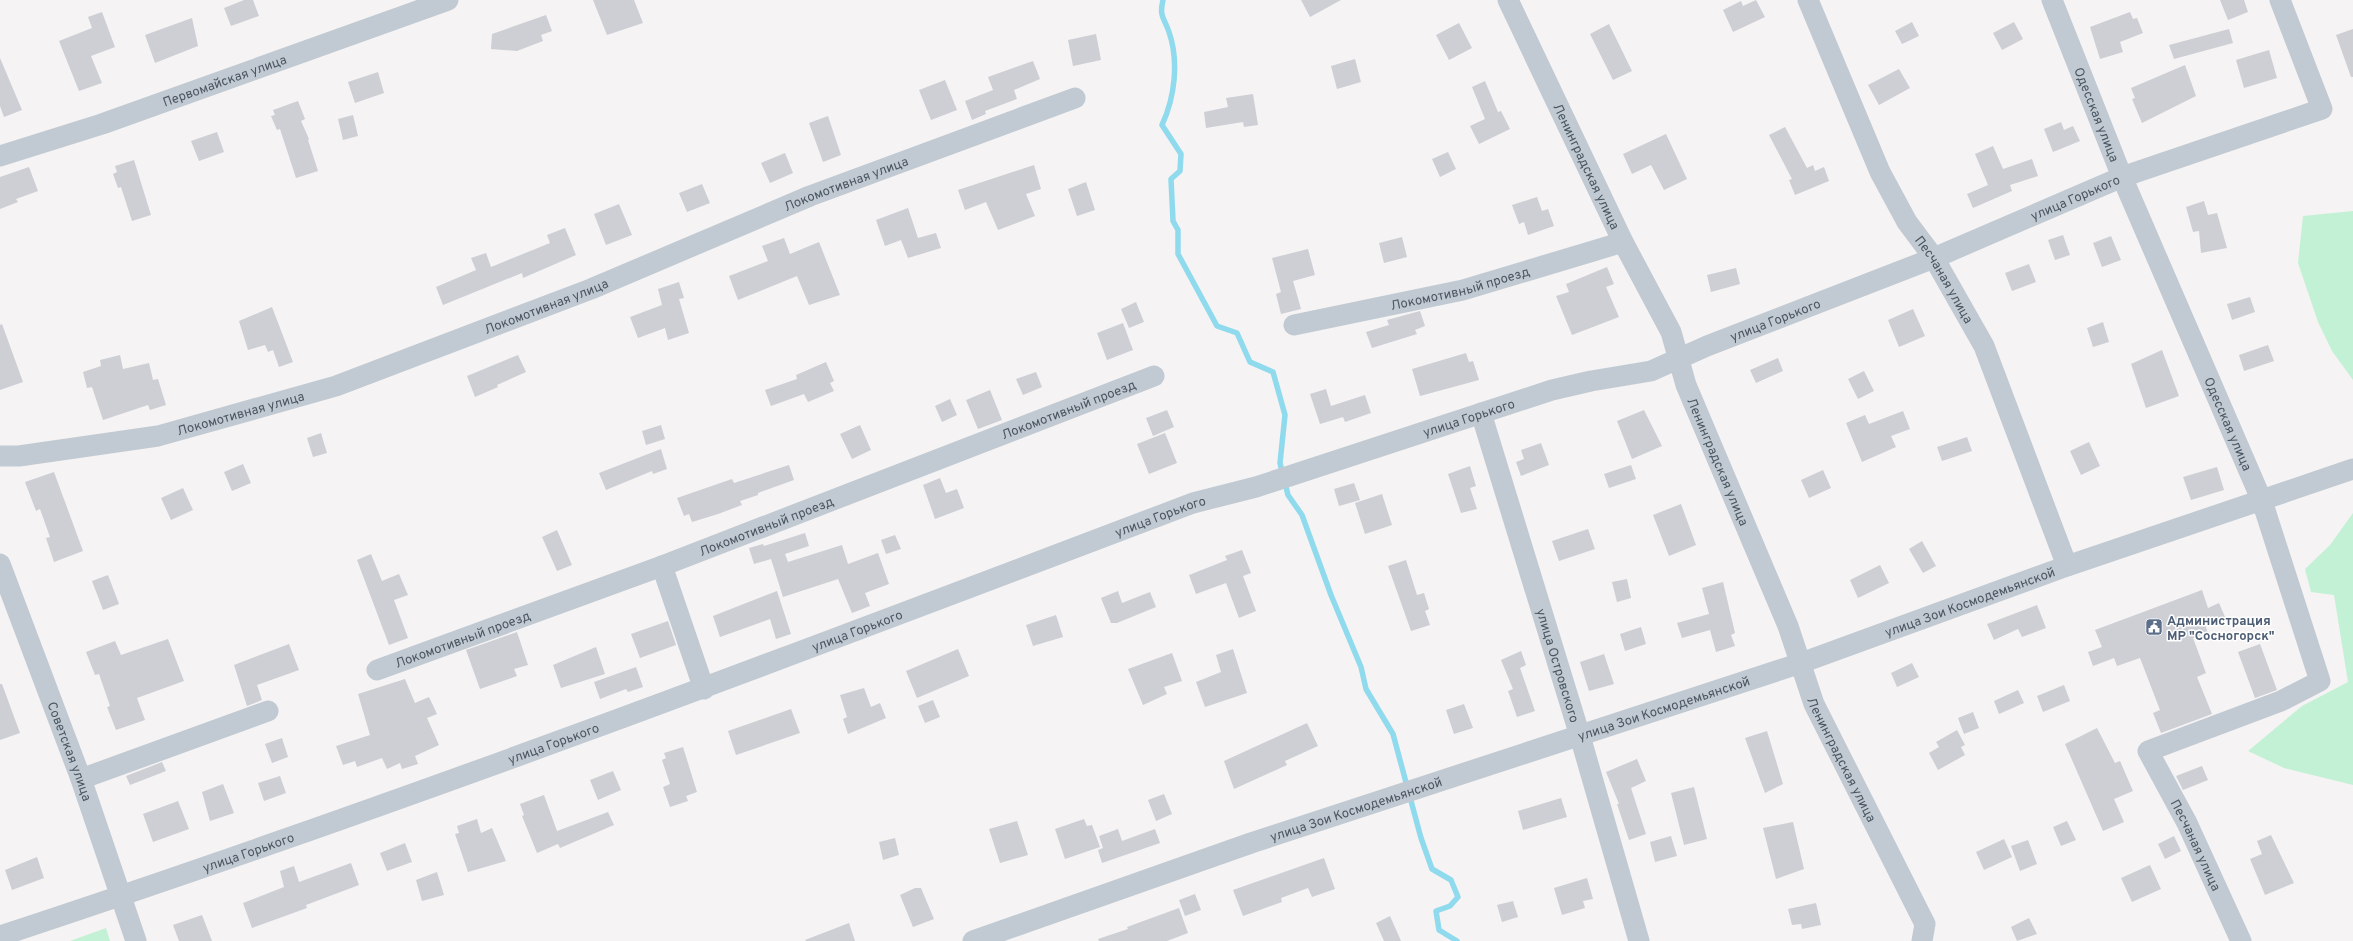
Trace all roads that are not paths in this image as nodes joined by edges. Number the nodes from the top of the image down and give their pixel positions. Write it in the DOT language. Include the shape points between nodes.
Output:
graph roads {
  1 [pos="448,0"];
  2 [pos="1508,0"];
  3 [pos="1808,0"];
  4 [pos="2052,0"];
  5 [pos="2280,0"];
  6 [pos="1075,98"];
  7 [pos="0,156"];
  8 [pos="2122,177"];
  9 [pos="1623,242"];
  10 [pos="1934,258"];
  11 [pos="1294,325"];
  12 [pos="1679,360"];
  13 [pos="1154,376"];
  14 [pos="1481,413"];
  15 [pos="0,456"];
  16 [pos="2353,469"];
  17 [pos="2262,501"];
  18 [pos="0,564"];
  19 [pos="662,566"];
  20 [pos="2067,566"];
  21 [pos="1801,663"];
  22 [pos="377,670"];
  23 [pos="704,689"];
  24 [pos="268,711"];
  25 [pos="1580,736"];
  26 [pos="2148,751"];
  27 [pos="81,779"];
  28 [pos="121,896"];
  29 [pos="1924,932"];
  30 [pos="0,936"];
  31 [pos="136,941"];
  32 [pos="973,941"];
  33 [pos="1639,941"];
  34 [pos="2240,941"];
  1 -- 7 [label="street, Первомайская улица" via="102,124"];
  2 -- 9 [label="street, Ленинградская улица"];
  3 -- 10 [label="street, Песчаная улица" via="1880,172 1907,222"];
  4 -- 8 [label="street, Одесская улица"];
  5 -- 8 [label="street, улица Горького" via="2322,109"];
  6 -- 15 [label="street, Локомотивная улица" via="810,196 591,289 336,386 158,436 19,456"];
  8 -- 10 [label="street, улица Горького"];
  8 -- 17 [label="street, Одесская улица"];
  9 -- 11 [label="street, Локомотивный проезд" via="1463,290"];
  9 -- 12 [label="street, Ленинградская улица" via="1671,332"];
  10 -- 12 [label="street, улица Горького" via="1706,346"];
  10 -- 20 [label="street, Песчаная улица" via="1984,346"];
  12 -- 14 [label="street, улица Горького" via="1651,371 1591,380 1552,390"];
  12 -- 21 [label="street, Ленинградская улица" via="1686,385 1788,626"];
  13 -- 19 [label="street, Локомотивный проезд"];
  14 -- 23 [label="street, улица Горького" via="1256,487 1193,503"];
  14 -- 25 [label="street, улица Островского"];
  16 -- 17 [label="street, улица Зои Космодемьянской"];
  17 -- 20 [label="street, улица Зои Космодемьянской"];
  17 -- 26 [label="street, Одесская улица" via="2320,681 2281,702"];
  18 -- 27 [label="street, Советская улица"];
  19 -- 22 [label="street, Локомотивный проезд"];
  19 -- 23 [label="street"];
  20 -- 21 [label="street, улица Зои Космодемьянской"];
  21 -- 25 [label="street, улица Зои Космодемьянской"];
  21 -- 29 [label="street, Ленинградская улица" via="1814,704"];
  23 -- 28 [label="street, улица Горького"];
  24 -- 27 [label="street"];
  25 -- 32 [label="street, улица Зои Космодемьянской" via="1251,843"];
  25 -- 33 [label="street, улица Островского"];
  26 -- 34 [label="street, Песчаная улица" via="2187,823"];
  27 -- 28 [label="street, Советская улица"];
  28 -- 30 [label="street, улица Горького"];
  28 -- 31 [label="street, Советская улица"];
}
